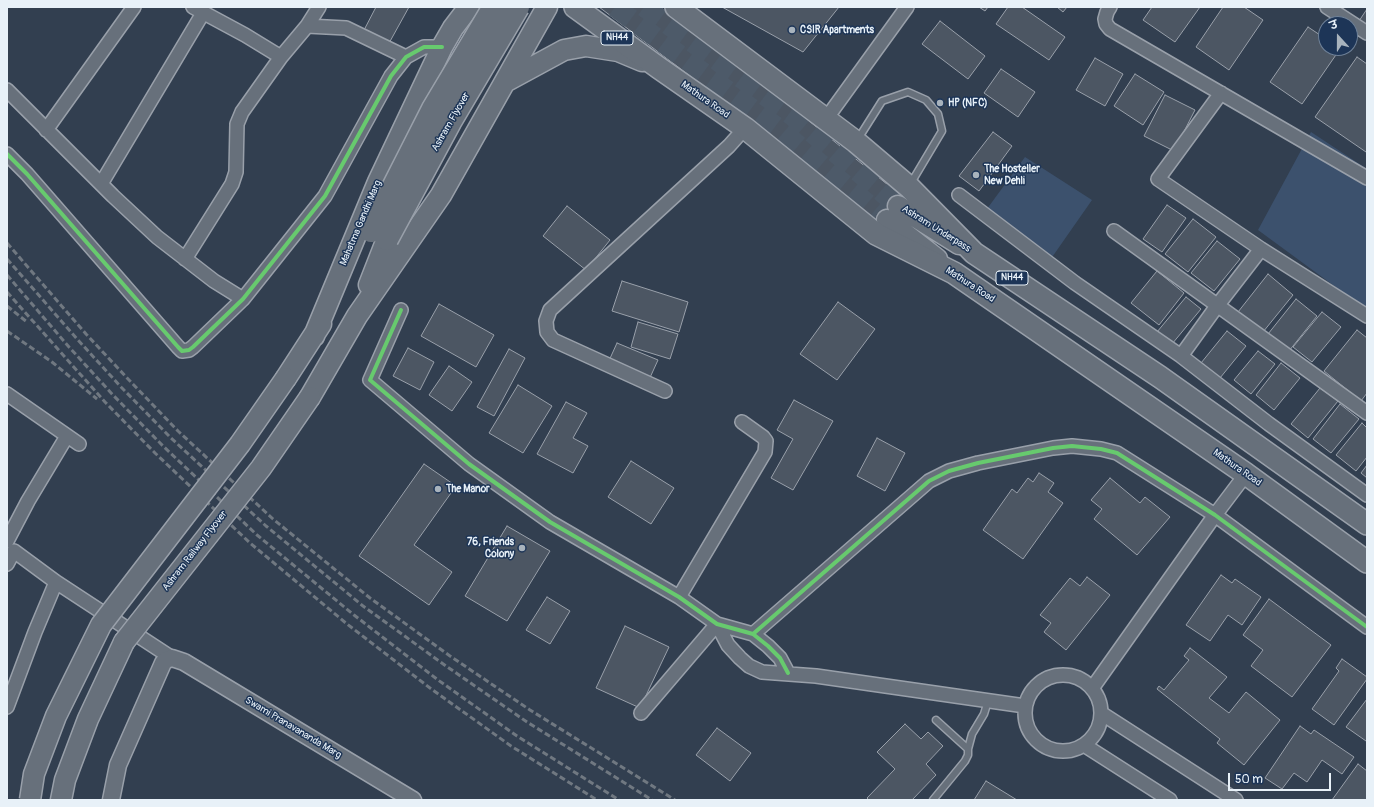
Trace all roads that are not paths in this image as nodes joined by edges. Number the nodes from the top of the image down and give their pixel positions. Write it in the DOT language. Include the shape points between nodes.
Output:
graph roads {
  1 [pos="134,7"];
  2 [pos="319,7"];
  3 [pos="457,7"];
  4 [pos="469,7"];
  5 [pos="494,7"];
  6 [pos="518,7"];
  7 [pos="547,7"];
  8 [pos="576,7"];
  9 [pos="676,7"];
  10 [pos="907,7"];
  11 [pos="1110,7"];
  12 [pos="1326,7"];
  13 [pos="198,10"];
  14 [pos="307,26"];
  15 [pos="453,28"];
  16 [pos="1367,33"];
  17 [pos="442,47"];
  18 [pos="281,57"];
  19 [pos="406,57"];
  20 [pos="659,68"];
  21 [pos="505,82"];
  22 [pos="7,90"];
  23 [pos="1221,93"];
  24 [pos="826,119"];
  25 [pos="745,128"];
  26 [pos="46,130"];
  27 [pos="856,142"];
  28 [pos="7,154"];
  29 [pos="1367,178"];
  30 [pos="101,184"];
  31 [pos="909,186"];
  32 [pos="959,195"];
  33 [pos="1114,231"];
  34 [pos="379,235"];
  35 [pos="1261,250"];
  36 [pos="974,253"];
  37 [pos="185,259"];
  38 [pos="954,273"];
  39 [pos="243,299"];
  40 [pos="1216,306"];
  41 [pos="401,310"];
  42 [pos="358,316"];
  43 [pos="1367,316"];
  44 [pos="314,336"];
  45 [pos="1181,356"];
  46 [pos="666,391"];
  47 [pos="7,394"];
  48 [pos="1367,413"];
  49 [pos="742,422"];
  50 [pos="67,436"];
  51 [pos="79,444"];
  52 [pos="1246,474"];
  53 [pos="1367,495"];
  54 [pos="1216,515"];
  55 [pos="1367,524"];
  56 [pos="9,546"];
  57 [pos="1367,562"];
  58 [pos="7,564"];
  59 [pos="56,582"];
  60 [pos="679,597"];
  61 [pos="717,624"];
  62 [pos="1367,627"];
  63 [pos="753,634"];
  64 [pos="172,658"];
  65 [pos="788,673"];
  66 [pos="1093,687"];
  67 [pos="988,701"];
  68 [pos="1024,706"];
  69 [pos="7,707"];
  70 [pos="641,713"];
  71 [pos="1102,713"];
  72 [pos="936,720"];
  73 [pos="1084,745"];
  74 [pos="968,749"];
  75 [pos="30,800"];
  76 [pos="61,800"];
  77 [pos="111,800"];
  78 [pos="413,800"];
  79 [pos="933,800"];
  80 [pos="1170,800"];
  81 [pos="1236,800"];
  1 -- 26 [label="street"];
  2 -- 14 [label="street"];
  3 -- 15 [label="main road"];
  4 -- 15 [label="main road, Mahatma Gandhi Marg"];
  5 -- 34 [label="highway, Ashram Flyover, bridge" via="433,109"];
  6 -- 34 [label="highway, Ashram Flyover, bridge"];
  7 -- 21 [label="main road"];
  8 -- 20 [label="highway, Mathura Road / NH44"];
  9 -- 24 [label="highway, NH44"];
  10 -- 24 [label="street"];
  11 -- 23 [label="street" via="1105,19 1110,29"];
  12 -- 16 [label="street"];
  13 -- 18 [label="street"];
  13 -- 30 [label="street"];
  14 -- 18 [label="street"];
  14 -- 19 [label="street" via="346,28"];
  15 -- 17 [label="main road, Mahatma Gandhi Marg"];
  15 -- 21 [label="main road"];
  17 -- 19 [label="street" via="424,47"];
  17 -- 44 [label="main road, Mahatma Gandhi Marg" via="378,182"];
  18 -- 37 [label="street" via="242,112 237,124 236,167 232,184"];
  19 -- 39 [label="street" via="391,76 325,196"];
  20 -- 21 [label="main road" via="618,51 586,46 564,50"];
  20 -- 25 [label="highway, Mathura Road / NH44"];
  21 -- 42 [label="main road" via="441,195"];
  22 -- 26 [label="street"];
  23 -- 29 [label="street"];
  23 -- 35 [label="street" via="1158,179"];
  24 -- 27 [label="highway, NH44"];
  25 -- 38 [label="highway, Mathura Road / NH44" via="876,234"];
  25 -- 46 [label="street" via="729,146 550,310 546,321 547,332 553,340"];
  26 -- 30 [label="street"];
  27 -- 31 [label="highway, NH44"];
  27 -- 31 [label="lane" via="882,101 908,92 926,100 938,114 942,131"];
  28 -- 39 [label="street" via="182,351 193,347"];
  30 -- 37 [label="street" via="157,237"];
  31 -- 36 [label="highway, NH44"];
  32 -- 45 [label="street" via="1075,283"];
  33 -- 40 [label="street"];
  34 -- 42 [label="main road"];
  34 -- 44 [label="main road, Mahatma Gandhi Marg"];
  35 -- 40 [label="street"];
  35 -- 43 [label="street"];
  36 -- 38 [label="main road, Ashram Underpass" via="893,213"];
  36 -- 55 [label="highway, NH44" via="1160,377"];
  37 -- 39 [label="street"];
  38 -- 52 [label="highway, Mathura Road / NH44"];
  40 -- 45 [label="street"];
  40 -- 48 [label="street"];
  41 -- 60 [label="street" via="370,380 469,464 550,522"];
  42 -- 76 [label="main road, Ashram Railway Flyover, bridge" via="310,397 261,468 124,642 88,719 65,780"];
  44 -- 75 [label="main road, bridge" via="235,450 101,625 56,716 34,774"];
  45 -- 53 [label="street"];
  47 -- 50 [label="street"];
  49 -- 60 [label="street" via="763,437 766,441 765,452"];
  50 -- 51 [label="street"];
  50 -- 56 [label="street" via="28,501"];
  52 -- 54 [label="street"];
  52 -- 57 [label="highway, Mathura Road / NH44"];
  54 -- 62 [label="street"];
  54 -- 63 [label="street" via="1117,454 1101,449 1060,447 978,463 949,471 929,481"];
  54 -- 66 [label="street"];
  56 -- 58 [label="street"];
  56 -- 59 [label="street"];
  59 -- 64 [label="street"];
  59 -- 69 [label="street"];
  60 -- 61 [label="street"];
  61 -- 63 [label="street"];
  61 -- 65 [label="street" via="728,645 749,666 762,672"];
  61 -- 70 [label="street"];
  63 -- 65 [label="street" via="780,658"];
  64 -- 77 [label="street" via="163,663 118,765"];
  64 -- 78 [label="street, Swami Pranavananda Marg" via="184,662"];
  65 -- 67 [label="street"];
  66 -- 68 [label="street" via="1073,676 1053,676 1037,685"];
  66 -- 71 [label="street" via="1099,698"];
  67 -- 68 [label="street"];
  67 -- 74 [label="lane" via="984,714 972,734"];
  68 -- 73 [label="street" via="1027,726 1042,744 1063,751"];
  71 -- 73 [label="street" via="1093,737"];
  71 -- 81 [label="street"];
  72 -- 74 [label="lane"];
  73 -- 80 [label="street"];
  74 -- 79 [label="lane" via="965,761"];
}
